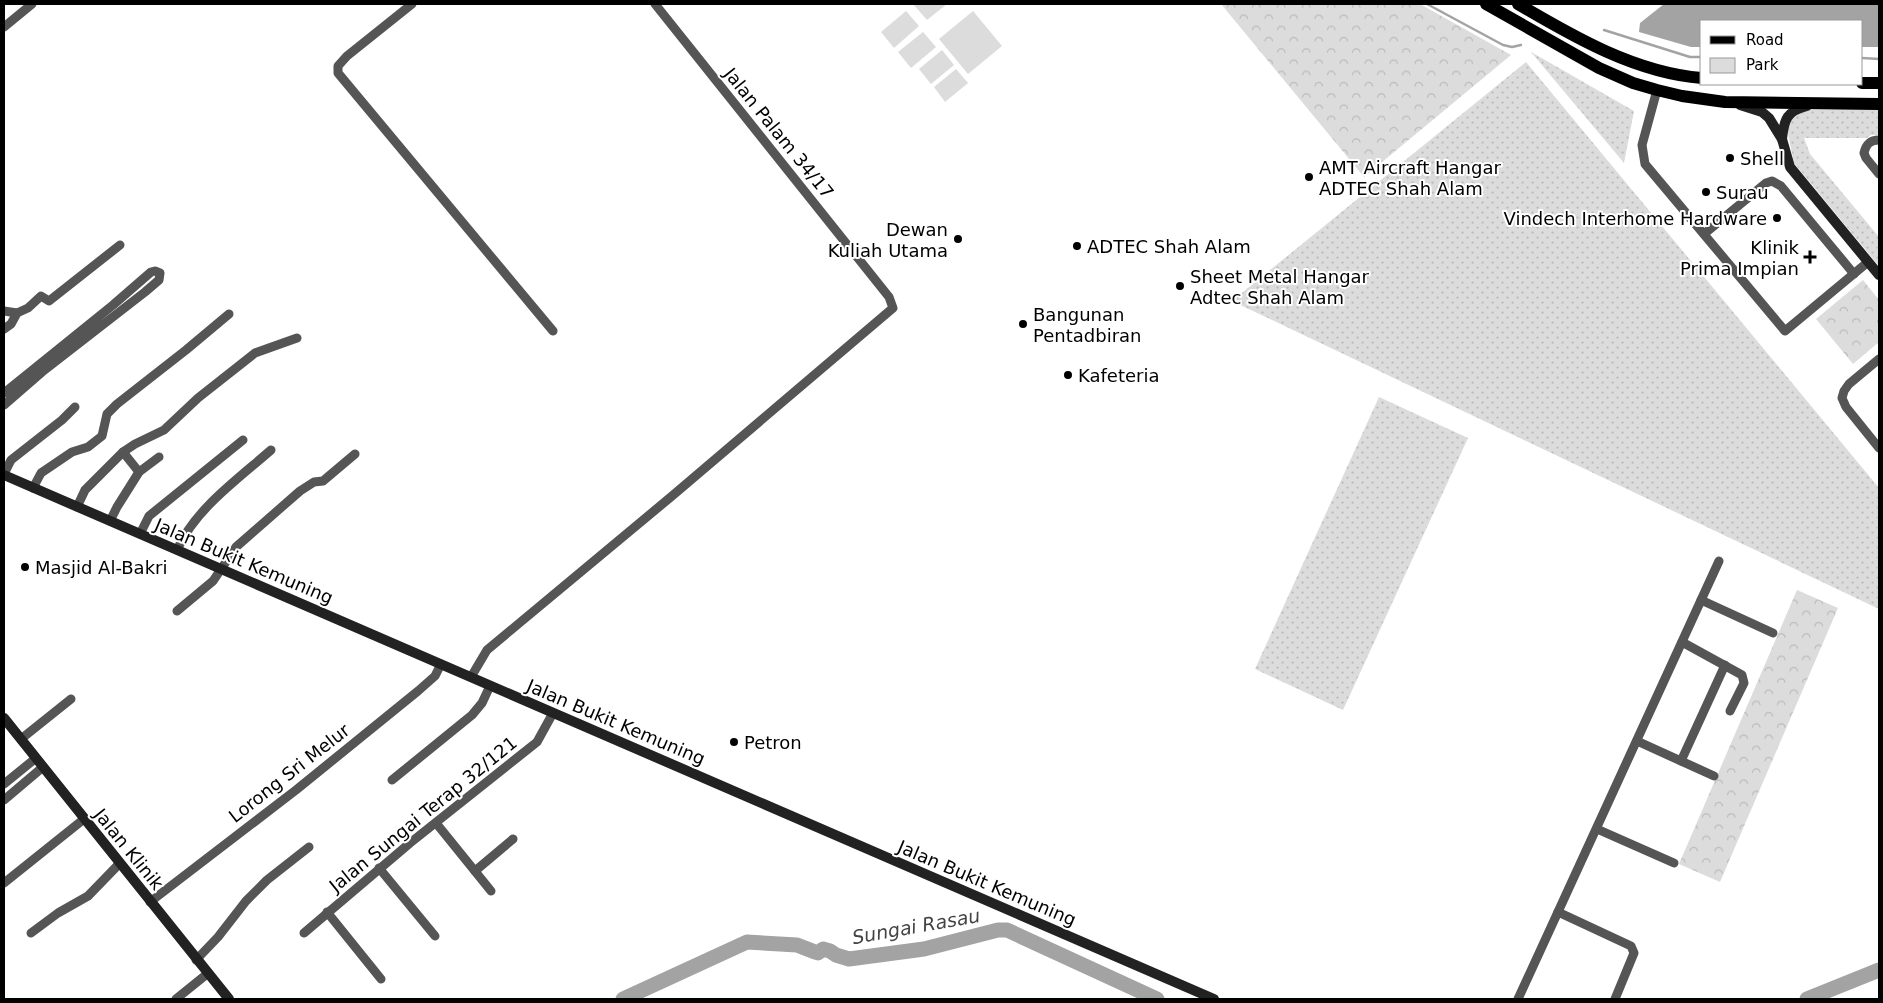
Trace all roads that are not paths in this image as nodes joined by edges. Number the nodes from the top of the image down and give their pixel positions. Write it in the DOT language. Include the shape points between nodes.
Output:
graph roads {
  1 [pos="32,4"];
  2 [pos="412,4"];
  3 [pos="655,4"];
  4 [pos="1486,4"];
  5 [pos="1518,4"];
  6 [pos="4,27"];
  7 [pos="1700,78"];
  8 [pos="1863,82"];
  9 [pos="1879,83"];
  10 [pos="1657,90"];
  11 [pos="1725,102"];
  12 [pos="1818,103"];
  13 [pos="1879,104"];
  14 [pos="1782,139"];
  15 [pos="1879,140"];
  16 [pos="1879,174"];
  17 [pos="1704,234"];
  18 [pos="120,245"];
  19 [pos="1868,262"];
  20 [pos="1854,274"];
  21 [pos="1879,276"];
  22 [pos="116,308"];
  23 [pos="4,311"];
  24 [pos="17,313"];
  25 [pos="229,314"];
  26 [pos="4,329"];
  27 [pos="553,331"];
  28 [pos="297,338"];
  29 [pos="1879,359"];
  30 [pos="4,393"];
  31 [pos="4,405"];
  32 [pos="75,407"];
  33 [pos="243,440"];
  34 [pos="1879,448"];
  35 [pos="272,450"];
  36 [pos="123,452"];
  37 [pos="355,454"];
  38 [pos="159,457"];
  39 [pos="139,472"];
  40 [pos="4,474"];
  41 [pos="33,488"];
  42 [pos="77,507"];
  43 [pos="110,521"];
  44 [pos="140,534"];
  45 [pos="178,550"];
  46 [pos="1719,561"];
  47 [pos="222,570"];
  48 [pos="1701,600"];
  49 [pos="177,611"];
  50 [pos="1773,633"];
  51 [pos="1682,642"];
  52 [pos="441,664"];
  53 [pos="1725,665"];
  54 [pos="471,677"];
  55 [pos="490,686"];
  56 [pos="71,699"];
  57 [pos="1730,711"];
  58 [pos="553,713"];
  59 [pos="4,718"];
  60 [pos="21,739"];
  61 [pos="1637,741"];
  62 [pos="36,758"];
  63 [pos="1681,761"];
  64 [pos="43,767"];
  65 [pos="1714,776"];
  66 [pos="392,780"];
  67 [pos="4,784"];
  68 [pos="4,800"];
  69 [pos="84,819"];
  70 [pos="436,823"];
  71 [pos="1597,829"];
  72 [pos="513,839"];
  73 [pos="309,847"];
  74 [pos="120,863"];
  75 [pos="1674,863"];
  76 [pos="379,868"];
  77 [pos="475,871"];
  78 [pos="4,883"];
  79 [pos="491,891"];
  80 [pos="150,902"];
  81 [pos="327,912"];
  82 [pos="1558,912"];
  83 [pos="31,933"];
  84 [pos="304,933"];
  85 [pos="435,936"];
  86 [pos="196,960"];
  87 [pos="208,974"];
  88 [pos="381,979"];
  89 [pos="1519,997"];
  90 [pos="176,999"];
  91 [pos="229,999"];
  92 [pos="1214,999"];
  93 [pos="1529,999"];
  94 [pos="1615,999"];
  1 -- 6 [label="street"];
  2 -- 27 [label="street" via="347,56 338,66 338,74"];
  3 -- 54 [label="street, Jalan Palam 34/17" via="889,297 893,308 486,650"];
  4 -- 10 [label="main road" via="1599,68"];
  5 -- 7 [label="main road" via="1632,62 1683,77"];
  8 -- 9 [label="main road"];
  10 -- 11 [label="main road"];
  10 -- 17 [label="street" via="1642,145 1646,164"];
  11 -- 12 [label="main road"];
  11 -- 14 [label="main road" via="1762,112"];
  12 -- 13 [label="main road"];
  12 -- 14 [label="main road" via="1795,109 1789,114"];
  14 -- 19 [label="main road" via="1790,167"];
  15 -- 16 [label="street" via="1869,143 1864,153"];
  17 -- 20 [label="street" via="1766,183 1776,182"];
  17 -- 20 [label="street" via="1785,331"];
  18 -- 24 [label="street" via="49,301 41,296"];
  19 -- 20 [label="street"];
  19 -- 21 [label="main road"];
  22 -- 22 [label="street" via="151,272 160,273 159,280"];
  22 -- 30 [label="street"];
  22 -- 31 [label="street"];
  23 -- 24 [label="street"];
  24 -- 26 [label="street"];
  25 -- 41 [label="street" via="117,404 106,414 102,436 41,473"];
  28 -- 36 [label="street" via="255,353 164,430"];
  29 -- 34 [label="street" via="1849,384 1842,398"];
  32 -- 40 [label="street" via="11,460"];
  33 -- 44 [label="street" via="148,516"];
  35 -- 45 [label="street" via="195,518"];
  36 -- 39 [label="street"];
  36 -- 42 [label="street" via="85,490"];
  37 -- 47 [label="street" via="323,481 314,482 300,491 236,547"];
  38 -- 39 [label="street"];
  39 -- 43 [label="street"];
  40 -- 41 [label="main road, Jalan Bukit Kemuning"];
  41 -- 42 [label="main road, Jalan Bukit Kemuning"];
  42 -- 43 [label="main road, Jalan Bukit Kemuning"];
  43 -- 44 [label="main road, Jalan Bukit Kemuning"];
  44 -- 45 [label="main road, Jalan Bukit Kemuning"];
  45 -- 47 [label="main road, Jalan Bukit Kemuning"];
  46 -- 48 [label="street"];
  47 -- 49 [label="street" via="213,582"];
  47 -- 52 [label="main road, Jalan Bukit Kemuning"];
  48 -- 50 [label="street"];
  48 -- 51 [label="street"];
  51 -- 53 [label="street"];
  51 -- 61 [label="street"];
  52 -- 54 [label="main road, Jalan Bukit Kemuning"];
  52 -- 80 [label="street, Lorong Sri Melur" via="433,679 411,697"];
  53 -- 57 [label="street" via="1744,679"];
  53 -- 63 [label="street"];
  54 -- 55 [label="main road, Jalan Bukit Kemuning"];
  55 -- 58 [label="main road, Jalan Bukit Kemuning"];
  55 -- 66 [label="street" via="482,704 472,715"];
  56 -- 60 [label="street"];
  58 -- 70 [label="street, Jalan Sungai Terap 32/121" via="537,742"];
  58 -- 92 [label="main road, Jalan Bukit Kemuning"];
  59 -- 60 [label="main road, Jalan Klinik"];
  60 -- 62 [label="main road, Jalan Klinik"];
  61 -- 63 [label="street"];
  61 -- 71 [label="street"];
  62 -- 64 [label="main road, Jalan Klinik"];
  62 -- 67 [label="street"];
  63 -- 65 [label="street"];
  64 -- 68 [label="street"];
  64 -- 69 [label="main road, Jalan Klinik"];
  69 -- 74 [label="main road, Jalan Klinik"];
  69 -- 78 [label="street"];
  70 -- 76 [label="street, Jalan Sungai Terap 32/121"];
  70 -- 77 [label="street"];
  71 -- 75 [label="street"];
  71 -- 82 [label="street"];
  72 -- 77 [label="street"];
  73 -- 86 [label="street" via="246,900"];
  74 -- 80 [label="main road, Jalan Klinik"];
  74 -- 83 [label="street" via="88,896 58,912"];
  76 -- 81 [label="street, Jalan Sungai Terap 32/121"];
  76 -- 85 [label="street"];
  77 -- 79 [label="street"];
  80 -- 86 [label="main road, Jalan Klinik"];
  81 -- 84 [label="street, Jalan Sungai Terap 32/121"];
  81 -- 88 [label="street"];
  82 -- 89 [label="street"];
  82 -- 94 [label="street" via="1630,946 1634,953"];
  86 -- 87 [label="main road, Jalan Klinik"];
  87 -- 90 [label="street"];
  87 -- 91 [label="main road, Jalan Klinik"];
  89 -- 93 [label="street"];
}
